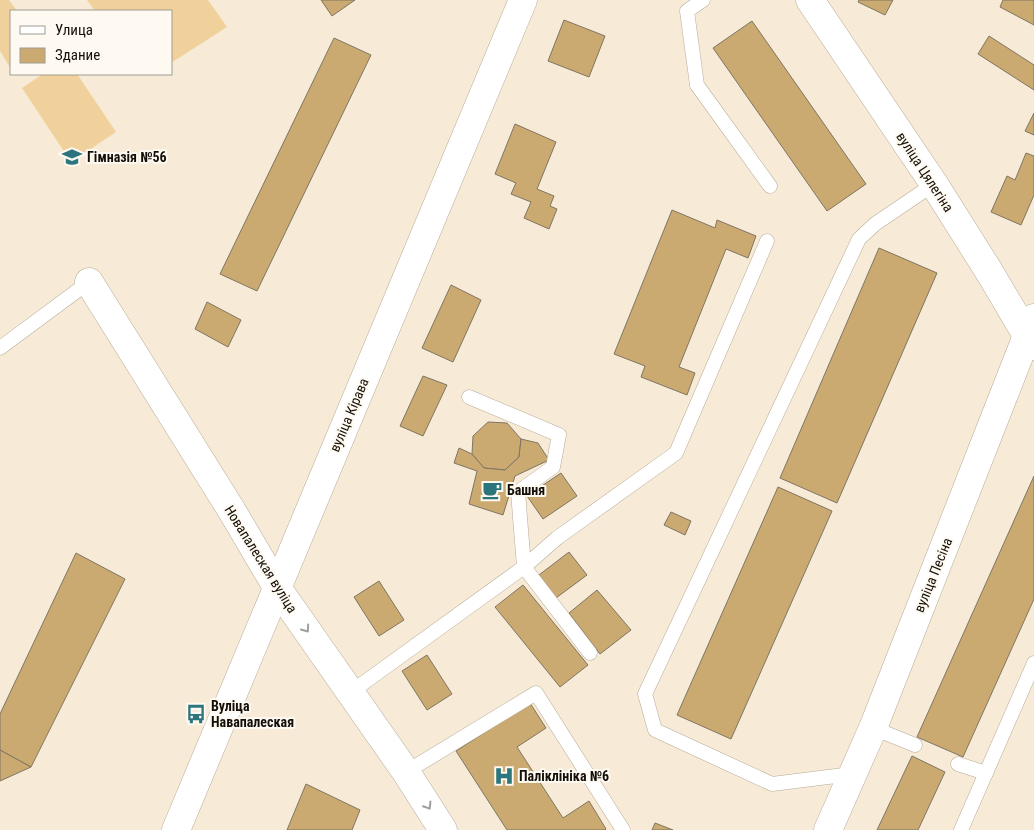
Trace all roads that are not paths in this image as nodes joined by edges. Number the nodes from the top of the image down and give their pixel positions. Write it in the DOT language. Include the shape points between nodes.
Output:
graph roads {
  1 [pos="523,0"];
  2 [pos="703,0"];
  3 [pos="810,0"];
  4 [pos="934,184"];
  5 [pos="770,186"];
  6 [pos="767,241"];
  7 [pos="89,282"];
  8 [pos="1032,334"];
  9 [pos="0,348"];
  10 [pos="469,397"];
  11 [pos="524,567"];
  12 [pos="278,589"];
  13 [pos="590,653"];
  14 [pos="1034,664"];
  15 [pos="351,692"];
  16 [pos="873,728"];
  17 [pos="915,745"];
  18 [pos="958,764"];
  19 [pos="406,772"];
  20 [pos="986,773"];
  21 [pos="852,774"];
  22 [pos="176,830"];
  23 [pos="443,830"];
  24 [pos="623,830"];
  25 [pos="828,830"];
  26 [pos="961,830"];
  1 -- 12 [label="street, вуліца Кірава"];
  2 -- 5 [label="lane" via="687,12 697,85"];
  3 -- 4 [label="street, вуліца Цялегіна"];
  4 -- 8 [label="street, вуліца Цялегіна"];
  4 -- 21 [label="lane" via="875,224 859,239 645,694 655,730 772,784"];
  6 -- 11 [label="lane" via="676,453 557,538"];
  7 -- 9 [label="lane"];
  7 -- 12 [label="street, Новапалеская вуліца"];
  8 -- 16 [label="street, вуліца Песіна" via="1013,369"];
  10 -- 11 [label="lane" via="559,435 553,467 518,492"];
  11 -- 13 [label="lane"];
  11 -- 15 [label="lane"];
  12 -- 15 [label="street, Новапалеская вуліца, one-way"];
  12 -- 22 [label="street, вуліца Кірава"];
  14 -- 20 [label="lane"];
  15 -- 19 [label="street, Новапалеская вуліца"];
  16 -- 17 [label="lane"];
  16 -- 21 [label="street, вуліца Песіна"];
  18 -- 20 [label="lane"];
  19 -- 23 [label="street, Новапалеская вуліца, one-way"];
  19 -- 24 [label="lane" via="536,694"];
  20 -- 26 [label="lane"];
  21 -- 25 [label="street, вуліца Песіна"];
}
